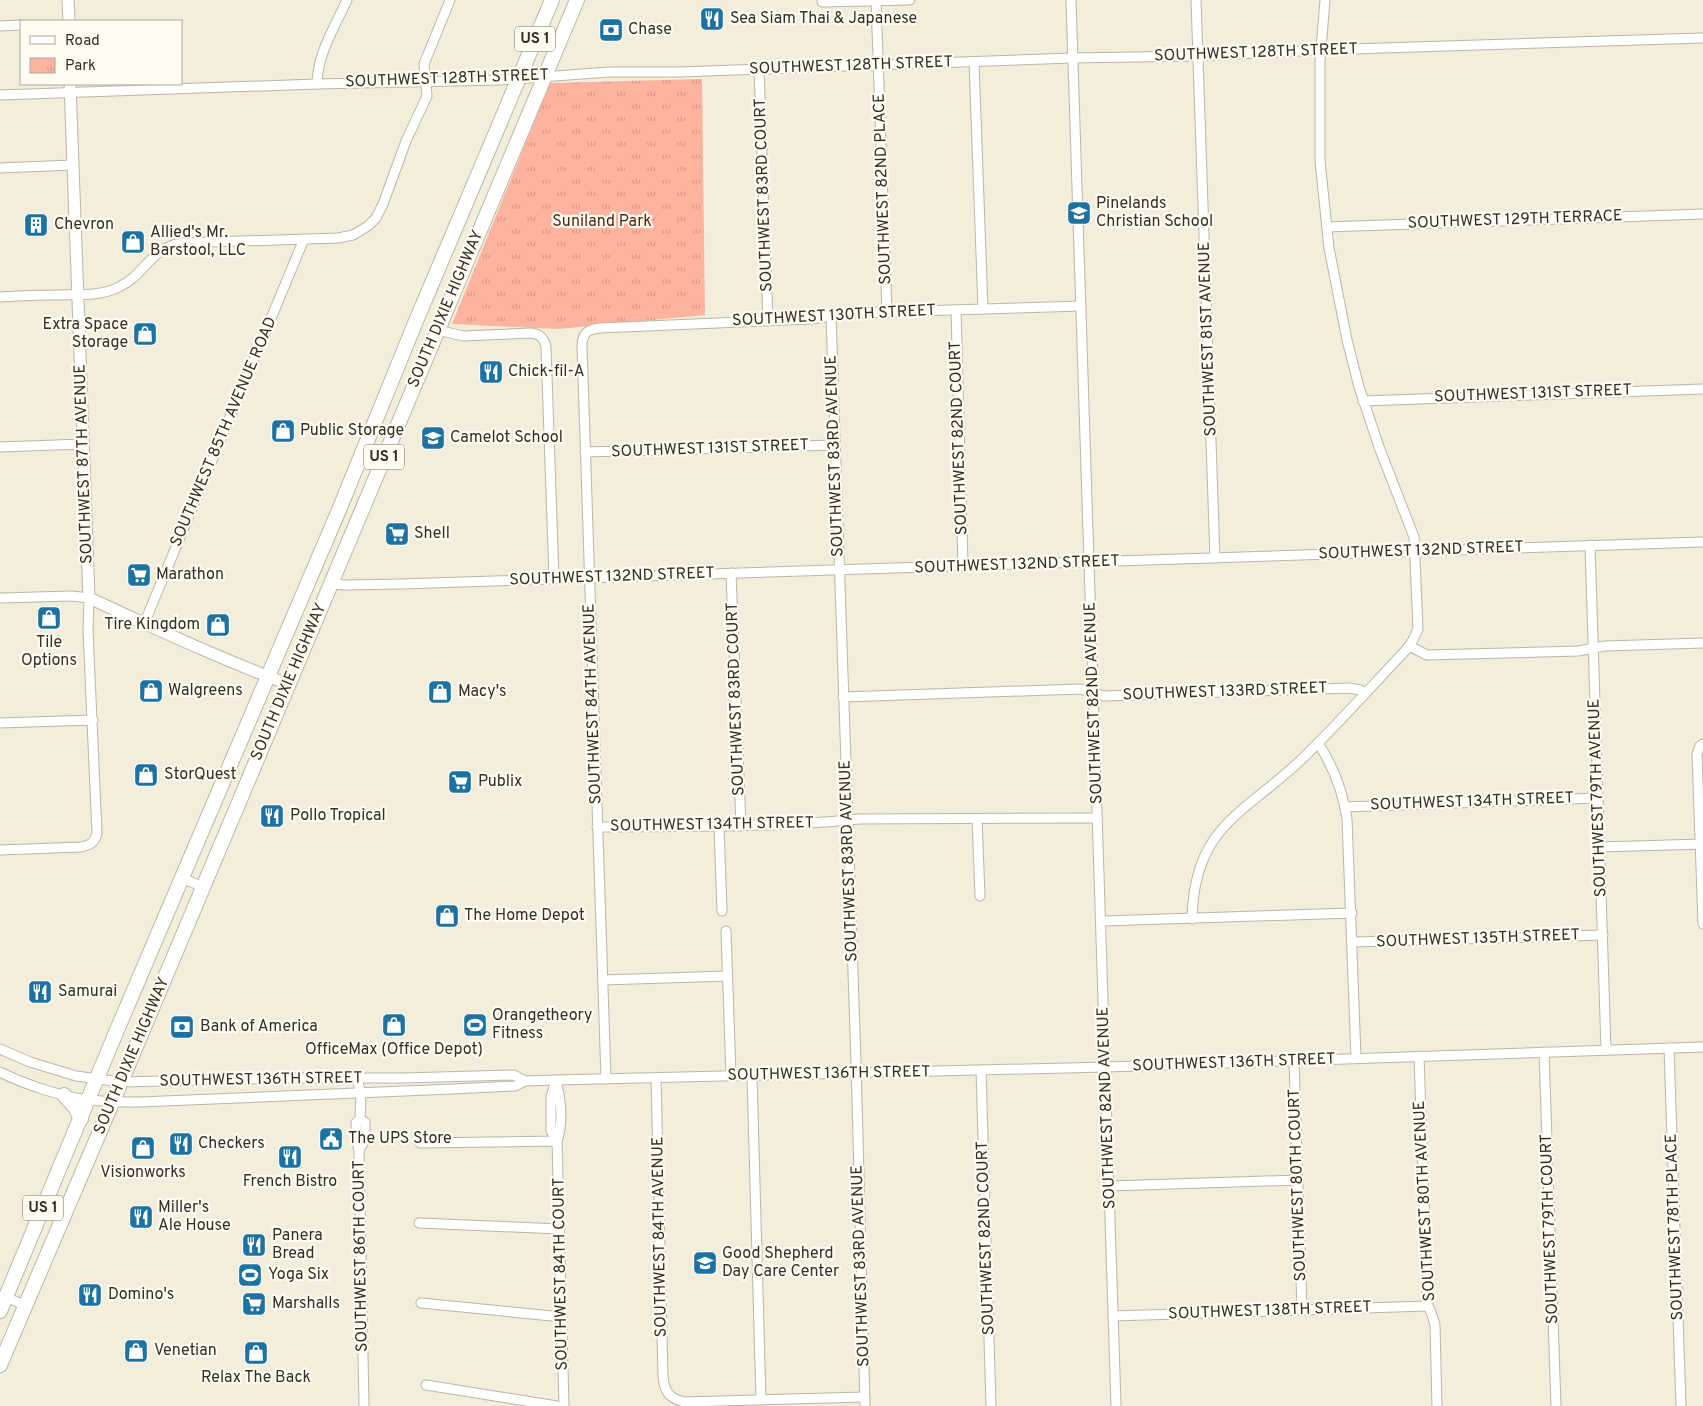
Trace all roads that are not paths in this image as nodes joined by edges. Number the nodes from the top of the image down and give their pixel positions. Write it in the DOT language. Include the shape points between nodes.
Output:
graph roads {
  1 [pos="68,0"];
  2 [pos="346,0"];
  3 [pos="450,0"];
  4 [pos="552,0"];
  5 [pos="577,0"];
  6 [pos="910,0"];
  7 [pos="1071,0"];
  8 [pos="1196,0"];
  9 [pos="1325,0"];
  10 [pos="876,1"];
  11 [pos="822,2"];
  12 [pos="69,20"];
  13 [pos="20,25"];
  14 [pos="0,26"];
  15 [pos="1703,38"];
  16 [pos="1320,50"];
  17 [pos="1198,56"];
  18 [pos="1072,58"];
  19 [pos="974,62"];
  20 [pos="878,66"];
  21 [pos="759,69"];
  22 [pos="544,77"];
  23 [pos="519,79"];
  24 [pos="425,82"];
  25 [pos="317,84"];
  26 [pos="70,88"];
  27 [pos="0,95"];
  28 [pos="73,166"];
  29 [pos="0,168"];
  30 [pos="1703,214"];
  31 [pos="1327,226"];
  32 [pos="304,239"];
  33 [pos="78,294"];
  34 [pos="0,297"];
  35 [pos="1081,306"];
  36 [pos="983,309"];
  37 [pos="956,310"];
  38 [pos="887,313"];
  39 [pos="831,316"];
  40 [pos="416,321"];
  41 [pos="768,321"];
  42 [pos="438,330"];
  43 [pos="587,331"];
  44 [pos="1703,389"];
  45 [pos="1363,401"];
  46 [pos="83,444"];
  47 [pos="835,445"];
  48 [pos="0,446"];
  49 [pos="585,452"];
  50 [pos="1703,542"];
  51 [pos="1590,546"];
  52 [pos="1415,551"];
  53 [pos="1215,558"];
  54 [pos="1089,562"];
  55 [pos="963,566"];
  56 [pos="839,570"];
  57 [pos="731,573"];
  58 [pos="310,574"];
  59 [pos="589,578"];
  60 [pos="554,579"];
  61 [pos="330,584"];
  62 [pos="0,598"];
  63 [pos="89,598"];
  64 [pos="144,624"];
  65 [pos="1703,643"];
  66 [pos="1408,646"];
  67 [pos="1592,648"];
  68 [pos="268,676"];
  69 [pos="288,684"];
  70 [pos="1094,693"];
  71 [pos="1366,693"];
  72 [pos="843,697"];
  73 [pos="93,720"];
  74 [pos="0,723"];
  75 [pos="1318,743"];
  76 [pos="1701,745"];
  77 [pos="1598,798"];
  78 [pos="1345,807"];
  79 [pos="1098,818"];
  80 [pos="977,819"];
  81 [pos="848,820"];
  82 [pos="719,826"];
  83 [pos="740,826"];
  84 [pos="597,827"];
  85 [pos="1702,845"];
  86 [pos="1599,847"];
  87 [pos="0,850"];
  88 [pos="182,878"];
  89 [pos="203,887"];
  90 [pos="980,896"];
  91 [pos="722,911"];
  92 [pos="1352,913"];
  93 [pos="1192,919"];
  94 [pos="1102,921"];
  95 [pos="1703,924"];
  96 [pos="726,932"];
  97 [pos="1603,935"];
  98 [pos="1352,942"];
  99 [pos="727,976"];
  100 [pos="603,980"];
  101 [pos="1703,1047"];
  102 [pos="1670,1048"];
  103 [pos="0,1049"];
  104 [pos="1606,1050"];
  105 [pos="1544,1052"];
  106 [pos="1419,1056"];
  107 [pos="1356,1058"];
  108 [pos="1294,1060"];
  109 [pos="1106,1067"];
  110 [pos="981,1070"];
  111 [pos="0,1072"];
  112 [pos="856,1073"];
  113 [pos="731,1076"];
  114 [pos="752,1076"];
  115 [pos="656,1078"];
  116 [pos="357,1079"];
  117 [pos="606,1079"];
  118 [pos="96,1080"];
  119 [pos="556,1080"];
  120 [pos="524,1081"];
  121 [pos="121,1082"];
  122 [pos="361,1093"];
  123 [pos="64,1094"];
  124 [pos="89,1100"];
  125 [pos="112,1102"];
  126 [pos="81,1119"];
  127 [pos="557,1141"];
  128 [pos="420,1143"];
  129 [pos="1298,1180"];
  130 [pos="1110,1186"];
  131 [pos="419,1223"];
  132 [pos="560,1229"];
  133 [pos="6,1297"];
  134 [pos="421,1303"];
  135 [pos="26,1306"];
  136 [pos="1428,1306"];
  137 [pos="1302,1310"];
  138 [pos="0,1311"];
  139 [pos="1113,1316"];
  140 [pos="562,1317"];
  141 [pos="0,1364"];
  142 [pos="426,1385"];
  143 [pos="761,1400"];
  144 [pos="865,1401"];
  145 [pos="364,1406"];
  146 [pos="557,1406"];
  147 [pos="564,1406"];
  148 [pos="991,1406"];
  149 [pos="1116,1406"];
  150 [pos="1437,1406"];
  151 [pos="1556,1406"];
  152 [pos="1681,1406"];
  1 -- 12 [label="main road"];
  2 -- 25 [label="street" via="321,59"];
  3 -- 24 [label="street" via="426,57"];
  4 -- 23 [label="highway, SOUTH DIXIE HIGHWAY / US 1"];
  5 -- 22 [label="highway, SOUTH DIXIE HIGHWAY / US 1"];
  6 -- 10 [label="street"];
  7 -- 18 [label="street, SOUTHWEST 82ND AVENUE"];
  8 -- 17 [label="street, SOUTHWEST 81ST AVENUE"];
  9 -- 16 [label="street"];
  10 -- 11 [label="street"];
  10 -- 20 [label="street, SOUTHWEST 82ND PLACE"];
  13 -- 14 [label="street"];
  15 -- 16 [label="street, SOUTHWEST 128TH STREET"];
  16 -- 17 [label="street, SOUTHWEST 128TH STREET"];
  16 -- 31 [label="street" via="1320,161"];
  17 -- 18 [label="street, SOUTHWEST 128TH STREET"];
  17 -- 53 [label="street, SOUTHWEST 81ST AVENUE"];
  18 -- 19 [label="street, SOUTHWEST 128TH STREET"];
  18 -- 35 [label="street, SOUTHWEST 82ND AVENUE"];
  19 -- 20 [label="street, SOUTHWEST 128TH STREET"];
  19 -- 36 [label="street"];
  20 -- 21 [label="street, SOUTHWEST 128TH STREET"];
  20 -- 38 [label="street, SOUTHWEST 82ND PLACE"];
  21 -- 22 [label="street, SOUTHWEST 128TH STREET" via="610,72"];
  21 -- 41 [label="street, SOUTHWEST 83RD COURT"];
  22 -- 23 [label="street, SOUTHWEST 128TH STREET"];
  22 -- 42 [label="highway, SOUTH DIXIE HIGHWAY / US 1"];
  23 -- 24 [label="street, SOUTHWEST 128TH STREET"];
  23 -- 40 [label="highway, SOUTH DIXIE HIGHWAY / US 1"];
  24 -- 25 [label="street, SOUTHWEST 128TH STREET"];
  24 -- 32 [label="street" via="427,96 383,204 372,223 358,233 338,238"];
  25 -- 26 [label="street, SOUTHWEST 128TH STREET"];
  26 -- 27 [label="street, SOUTHWEST 128TH STREET"];
  26 -- 28 [label="main road, SOUTHWEST 87TH AVENUE"];
  28 -- 29 [label="street"];
  28 -- 33 [label="main road, SOUTHWEST 87TH AVENUE"];
  30 -- 31 [label="street, SOUTHWEST 129TH TERRACE"];
  31 -- 45 [label="street" via="1346,340"];
  32 -- 33 [label="street" via="174,244 155,254 133,278 118,288"];
  32 -- 64 [label="street, SOUTHWEST 85TH AVENUE ROAD"];
  33 -- 34 [label="street"];
  33 -- 46 [label="main road, SOUTHWEST 87TH AVENUE"];
  35 -- 36 [label="street, SOUTHWEST 130TH STREET"];
  35 -- 54 [label="street, SOUTHWEST 82ND AVENUE"];
  36 -- 37 [label="street, SOUTHWEST 130TH STREET"];
  37 -- 38 [label="street, SOUTHWEST 130TH STREET"];
  37 -- 55 [label="street, SOUTHWEST 82ND COURT"];
  38 -- 39 [label="street, SOUTHWEST 130TH STREET"];
  39 -- 41 [label="street, SOUTHWEST 130TH STREET"];
  39 -- 47 [label="street, SOUTHWEST 83RD AVENUE"];
  40 -- 42 [label="highway"];
  40 -- 58 [label="highway, SOUTH DIXIE HIGHWAY / US 1"];
  41 -- 43 [label="street, SOUTHWEST 130TH STREET"];
  42 -- 60 [label="street" via="462,336 531,333 542,337 546,347"];
  42 -- 61 [label="highway, SOUTH DIXIE HIGHWAY / US 1"];
  43 -- 49 [label="street, SOUTHWEST 84TH AVENUE" via="582,338"];
  44 -- 45 [label="street, SOUTHWEST 131ST STREET"];
  45 -- 52 [label="street" via="1414,537"];
  46 -- 48 [label="street"];
  46 -- 63 [label="main road, SOUTHWEST 87TH AVENUE"];
  47 -- 49 [label="street, SOUTHWEST 131ST STREET"];
  47 -- 56 [label="street, SOUTHWEST 83RD AVENUE"];
  49 -- 59 [label="street, SOUTHWEST 84TH AVENUE"];
  50 -- 51 [label="street, SOUTHWEST 132ND STREET"];
  51 -- 52 [label="street, SOUTHWEST 132ND STREET"];
  51 -- 67 [label="street, SOUTHWEST 79TH AVENUE"];
  52 -- 53 [label="street, SOUTHWEST 132ND STREET"];
  52 -- 66 [label="street" via="1418,629"];
  53 -- 54 [label="street, SOUTHWEST 132ND STREET"];
  54 -- 55 [label="street, SOUTHWEST 132ND STREET"];
  54 -- 70 [label="street, SOUTHWEST 82ND AVENUE"];
  55 -- 56 [label="street, SOUTHWEST 132ND STREET"];
  56 -- 57 [label="street, SOUTHWEST 132ND STREET"];
  56 -- 72 [label="street, SOUTHWEST 83RD AVENUE"];
  57 -- 59 [label="street, SOUTHWEST 132ND STREET"];
  57 -- 83 [label="street, SOUTHWEST 83RD COURT"];
  58 -- 61 [label="highway"];
  58 -- 68 [label="highway, SOUTH DIXIE HIGHWAY / US 1"];
  59 -- 60 [label="street, SOUTHWEST 132ND STREET"];
  59 -- 84 [label="street, SOUTHWEST 84TH AVENUE"];
  60 -- 61 [label="street, SOUTHWEST 132ND STREET"];
  61 -- 69 [label="highway, SOUTH DIXIE HIGHWAY / US 1"];
  62 -- 63 [label="street"];
  63 -- 64 [label="main road"];
  63 -- 73 [label="street, SOUTHWEST 87TH AVENUE"];
  64 -- 68 [label="main road"];
  65 -- 67 [label="street"];
  66 -- 67 [label="street" via="1426,655"];
  66 -- 71 [label="street"];
  67 -- 77 [label="street, SOUTHWEST 79TH AVENUE"];
  68 -- 69 [label="main road"];
  68 -- 88 [label="highway, SOUTH DIXIE HIGHWAY / US 1"];
  69 -- 89 [label="highway, SOUTH DIXIE HIGHWAY / US 1"];
  70 -- 71 [label="street, SOUTHWEST 133RD STREET" via="1104,696 1349,688"];
  70 -- 72 [label="street, SOUTHWEST 133RD STREET" via="1080,689"];
  70 -- 79 [label="street, SOUTHWEST 82ND AVENUE"];
  71 -- 75 [label="street"];
  72 -- 81 [label="street, SOUTHWEST 83RD AVENUE"];
  73 -- 74 [label="street"];
  73 -- 87 [label="street, SOUTHWEST 87TH AVENUE" via="96,833 92,844"];
  75 -- 78 [label="street" via="1332,768"];
  75 -- 93 [label="street" via="1241,810 1215,838 1199,871"];
  76 -- 85 [label="street" via="1697,754"];
  77 -- 78 [label="street, SOUTHWEST 134TH STREET"];
  77 -- 86 [label="street, SOUTHWEST 79TH AVENUE"];
  78 -- 92 [label="street"];
  79 -- 80 [label="street, SOUTHWEST 134TH STREET"];
  79 -- 94 [label="street, SOUTHWEST 82ND AVENUE"];
  80 -- 81 [label="street, SOUTHWEST 134TH STREET"];
  80 -- 90 [label="street"];
  81 -- 83 [label="street, SOUTHWEST 134TH STREET"];
  81 -- 112 [label="street, SOUTHWEST 83RD AVENUE"];
  82 -- 83 [label="street, SOUTHWEST 134TH STREET"];
  82 -- 84 [label="street, SOUTHWEST 134TH STREET"];
  82 -- 91 [label="street"];
  84 -- 100 [label="street, SOUTHWEST 84TH AVENUE"];
  85 -- 86 [label="street"];
  85 -- 95 [label="street"];
  86 -- 97 [label="street, SOUTHWEST 79TH AVENUE"];
  88 -- 89 [label="street"];
  88 -- 118 [label="highway, SOUTH DIXIE HIGHWAY / US 1"];
  89 -- 121 [label="highway, SOUTH DIXIE HIGHWAY / US 1"];
  92 -- 93 [label="street"];
  92 -- 98 [label="street"];
  93 -- 94 [label="street"];
  94 -- 109 [label="street, SOUTHWEST 82ND AVENUE"];
  96 -- 99 [label="street"];
  97 -- 98 [label="street, SOUTHWEST 135TH STREET"];
  97 -- 104 [label="street, SOUTHWEST 79TH AVENUE"];
  98 -- 107 [label="street"];
  99 -- 100 [label="street"];
  99 -- 113 [label="street"];
  100 -- 117 [label="street, SOUTHWEST 84TH AVENUE"];
  101 -- 102 [label="street, SOUTHWEST 136TH STREET"];
  102 -- 104 [label="street, SOUTHWEST 136TH STREET"];
  102 -- 152 [label="street, SOUTHWEST 78TH PLACE"];
  103 -- 118 [label="street, SOUTHWEST 136TH STREET" via="37,1064"];
  104 -- 105 [label="street, SOUTHWEST 136TH STREET"];
  105 -- 106 [label="street, SOUTHWEST 136TH STREET"];
  105 -- 151 [label="street, SOUTHWEST 79TH COURT"];
  106 -- 107 [label="street, SOUTHWEST 136TH STREET"];
  106 -- 136 [label="street, SOUTHWEST 80TH AVENUE"];
  107 -- 108 [label="street, SOUTHWEST 136TH STREET"];
  108 -- 109 [label="street, SOUTHWEST 136TH STREET"];
  108 -- 129 [label="street, SOUTHWEST 80TH COURT"];
  109 -- 110 [label="street, SOUTHWEST 136TH STREET"];
  109 -- 130 [label="street, SOUTHWEST 82ND AVENUE"];
  110 -- 112 [label="street, SOUTHWEST 136TH STREET"];
  110 -- 148 [label="street, SOUTHWEST 82ND COURT"];
  111 -- 123 [label="street, SOUTHWEST 136TH STREET"];
  112 -- 114 [label="street, SOUTHWEST 136TH STREET"];
  112 -- 144 [label="street, SOUTHWEST 83RD AVENUE"];
  113 -- 114 [label="street, SOUTHWEST 136TH STREET"];
  113 -- 115 [label="street, SOUTHWEST 136TH STREET"];
  114 -- 143 [label="street"];
  115 -- 117 [label="street, SOUTHWEST 136TH STREET"];
  115 -- 143 [label="street, SOUTHWEST 84TH AVENUE" via="664,1387 674,1399 684,1402"];
  116 -- 120 [label="street, SOUTHWEST 136TH STREET" via="514,1075"];
  116 -- 121 [label="street, SOUTHWEST 136TH STREET"];
  116 -- 122 [label="street"];
  117 -- 119 [label="street, SOUTHWEST 136TH STREET"];
  118 -- 121 [label="street, SOUTHWEST 136TH STREET"];
  118 -- 124 [label="highway, SOUTH DIXIE HIGHWAY / US 1"];
  119 -- 120 [label="street, SOUTHWEST 136TH STREET"];
  119 -- 127 [label="street, SOUTHWEST 84TH COURT" via="551,1098 551,1131"];
  120 -- 122 [label="street, SOUTHWEST 136TH STREET" via="515,1086"];
  121 -- 125 [label="highway, SOUTH DIXIE HIGHWAY / US 1"];
  122 -- 125 [label="street, SOUTHWEST 136TH STREET"];
  122 -- 145 [label="street, SOUTHWEST 86TH COURT" via="360,1119 365,1122 365,1140 360,1150"];
  123 -- 124 [label="street, SOUTHWEST 136TH STREET"];
  123 -- 126 [label="highway"];
  124 -- 125 [label="street, SOUTHWEST 136TH STREET"];
  124 -- 126 [label="highway, SOUTH DIXIE HIGHWAY / US 1"];
  125 -- 135 [label="highway, SOUTH DIXIE HIGHWAY / US 1"];
  126 -- 133 [label="highway, SOUTH DIXIE HIGHWAY / US 1"];
  127 -- 128 [label="street"];
  127 -- 132 [label="street, SOUTHWEST 84TH COURT"];
  129 -- 130 [label="street"];
  129 -- 137 [label="street, SOUTHWEST 80TH COURT"];
  130 -- 139 [label="street, SOUTHWEST 82ND AVENUE"];
  131 -- 132 [label="street"];
  132 -- 140 [label="street, SOUTHWEST 84TH COURT"];
  133 -- 135 [label="street"];
  133 -- 138 [label="highway, SOUTH DIXIE HIGHWAY / US 1"];
  134 -- 140 [label="street"];
  135 -- 141 [label="highway, SOUTH DIXIE HIGHWAY / US 1"];
  136 -- 137 [label="street, SOUTHWEST 138TH STREET"];
  136 -- 150 [label="street, SOUTHWEST 80TH AVENUE" via="1435,1325"];
  137 -- 139 [label="street, SOUTHWEST 138TH STREET"];
  139 -- 149 [label="street, SOUTHWEST 82ND AVENUE"];
  140 -- 147 [label="street, SOUTHWEST 84TH COURT"];
  142 -- 146 [label="street"];
  143 -- 144 [label="street"];
}
